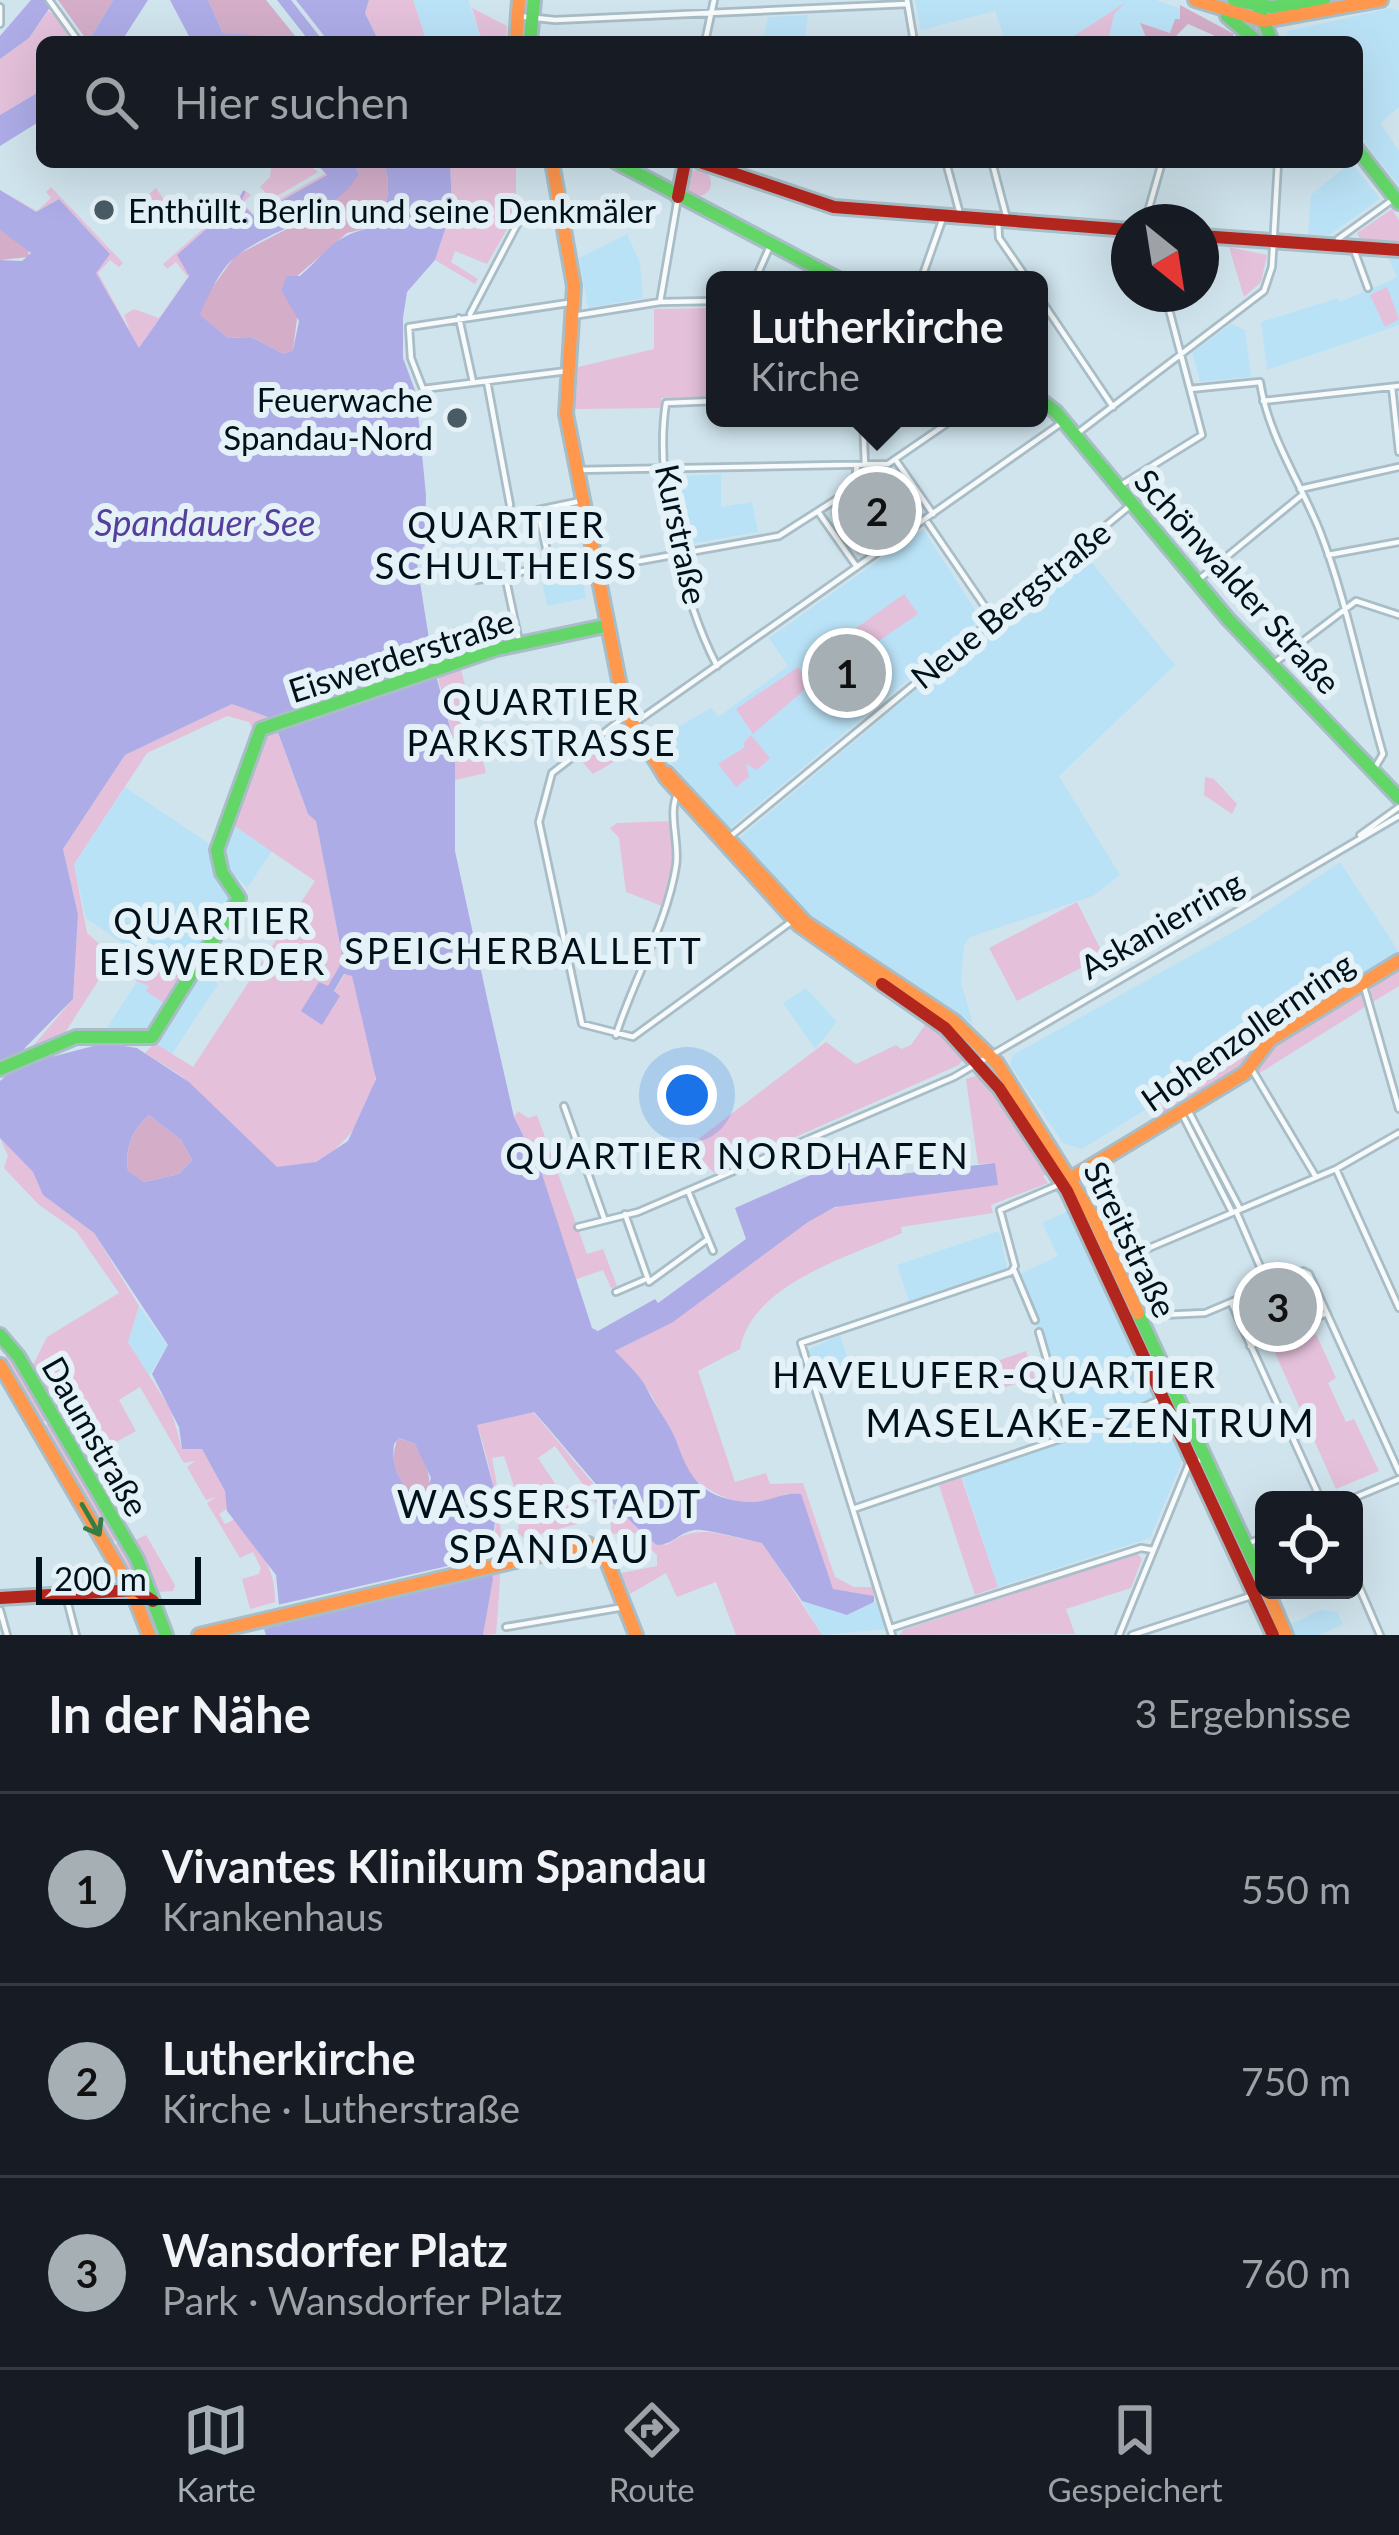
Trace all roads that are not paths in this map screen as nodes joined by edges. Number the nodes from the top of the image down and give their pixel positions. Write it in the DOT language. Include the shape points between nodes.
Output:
graph roads {
  1 [pos="519,0"];
  2 [pos="534,0"];
  3 [pos="690,0"];
  4 [pos="714,0"];
  5 [pos="1196,0"];
  6 [pos="1234,0"];
  7 [pos="1324,0"];
  8 [pos="1381,0"];
  9 [pos="907,2"];
  10 [pos="52,3"];
  11 [pos="0,7"];
  12 [pos="710,12"];
  13 [pos="690,13"];
  14 [pos="1225,14"];
  15 [pos="1282,14"];
  16 [pos="524,16"];
  17 [pos="1258,16"];
  18 [pos="0,24"];
  19 [pos="75,36"];
  20 [pos="518,36"];
  21 [pos="529,36"];
  22 [pos="706,36"];
  23 [pos="913,36"];
  24 [pos="1251,36"];
  25 [pos="1258,36"];
  26 [pos="1269,36"];
  27 [pos="1363,157"];
  28 [pos="553,168"];
  29 [pos="627,168"];
  30 [pos="684,168"];
  31 [pos="717,168"];
  32 [pos="948,168"];
  33 [pos="993,168"];
  34 [pos="1160,168"];
  35 [pos="1278,168"];
  36 [pos="678,197"];
  37 [pos="1397,200"];
  38 [pos="1150,204"];
  39 [pos="559,206"];
  40 [pos="944,215"];
  41 [pos="960,216"];
  42 [pos="1003,219"];
  43 [pos="1111,228"];
  44 [pos="1219,237"];
  45 [pos="1274,242"];
  46 [pos="770,245"];
  47 [pos="1338,245"];
  48 [pos="1353,247"];
  49 [pos="1399,250"];
  50 [pos="759,271"];
  51 [pos="822,271"];
  52 [pos="924,271"];
  53 [pos="1022,271"];
  54 [pos="1368,288"];
  55 [pos="706,301"];
  56 [pos="660,302"];
  57 [pos="574,309"];
  58 [pos="1048,310"];
  59 [pos="1170,312"];
  60 [pos="470,316"];
  61 [pos="459,318"];
  62 [pos="1180,353"];
  63 [pos="568,370"];
  64 [pos="488,381"];
  65 [pos="473,383"];
  66 [pos="1396,387"];
  67 [pos="1190,389"];
  68 [pos="706,401"];
  69 [pos="1262,401"];
  70 [pos="1048,407"];
  71 [pos="1113,407"];
  72 [pos="1064,422"];
  73 [pos="863,427"];
  74 [pos="942,427"];
  75 [pos="1075,435"];
  76 [pos="1399,452"];
  77 [pos="895,459"];
  78 [pos="856,465"];
  79 [pos="865,465"];
  80 [pos="1399,467"];
  81 [pos="664,469"];
  82 [pos="576,470"];
  83 [pos="1118,488"];
  84 [pos="1301,492"];
  85 [pos="581,501"];
  86 [pos="1132,504"];
  87 [pos="510,505"];
  88 [pos="819,512"];
  89 [pos="933,514"];
  90 [pos="926,520"];
  91 [pos="1399,542"];
  92 [pos="679,554"];
  93 [pos="1327,555"];
  94 [pos="857,567"];
  95 [pos="594,569"];
  96 [pos="506,575"];
  97 [pos="477,580"];
  98 [pos="1196,581"];
  99 [pos="1342,611"];
  100 [pos="1399,615"];
  101 [pos="992,617"];
  102 [pos="514,621"];
  103 [pos="605,626"];
  104 [pos="456,632"];
  105 [pos="519,644"];
  106 [pos="1274,664"];
  107 [pos="717,666"];
  108 [pos="629,720"];
  109 [pos="1373,771"];
  110 [pos="680,791"];
  111 [pos="1399,803"];
  112 [pos="1399,816"];
  113 [pos="1356,838"];
  114 [pos="725,841"];
  115 [pos="795,917"];
  116 [pos="1399,961"];
  117 [pos="1363,982"];
  118 [pos="616,1035"];
  119 [pos="985,1058"];
  120 [pos="1250,1067"];
  121 [pos="2,1068"];
  122 [pos="564,1106"];
  123 [pos="1399,1109"];
  124 [pos="1184,1110"];
  125 [pos="1399,1133"];
  126 [pos="1336,1169"];
  127 [pos="1316,1177"];
  128 [pos="1068,1180"];
  129 [pos="688,1191"];
  130 [pos="1236,1211"];
  131 [pos="625,1214"];
  132 [pos="604,1218"];
  133 [pos="578,1227"];
  134 [pos="708,1239"];
  135 [pos="713,1251"];
  136 [pos="1114,1263"];
  137 [pos="1014,1270"];
  138 [pos="645,1281"];
  139 [pos="1268,1286"];
  140 [pos="616,1292"];
  141 [pos="1231,1301"];
  142 [pos="1399,1308"];
  143 [pos="1327,1312"];
  144 [pos="1139,1316"];
  145 [pos="1035,1320"];
  146 [pos="1039,1332"];
  147 [pos="1,1338"];
  148 [pos="1250,1346"];
  149 [pos="0,1365"];
  150 [pos="1163,1398"];
  151 [pos="1070,1436"];
  152 [pos="1200,1460"];
  153 [pos="1399,1476"];
  154 [pos="1317,1491"];
  155 [pos="1363,1493"];
  156 [pos="853,1509"];
  157 [pos="1255,1541"];
  158 [pos="1247,1544"];
  159 [pos="1153,1550"];
  160 [pos="1255,1569"];
  161 [pos="1255,1575"];
  162 [pos="132,1591"];
  163 [pos="1255,1592"];
  164 [pos="1363,1596"];
  165 [pos="67,1597"];
  166 [pos="0,1598"];
  167 [pos="1264,1599"];
  168 [pos="1267,1599"];
  169 [pos="154,1602"];
  170 [pos="625,1607"];
  171 [pos="0,1610"];
  172 [pos="506,1627"];
  173 [pos="891,1632"];
  174 [pos="7,1635"];
  175 [pos="76,1635"];
  176 [pos="149,1635"];
  177 [pos="166,1635"];
  178 [pos="199,1635"];
  179 [pos="636,1635"];
  180 [pos="1119,1635"];
  181 [pos="1132,1635"];
  182 [pos="1274,1635"];
  183 [pos="1286,1635"];
  184 [pos="1380,1635"];
  1 -- 16 [label="street"];
  2 -- 16 [label="street"];
  3 -- 13 [label="street"];
  4 -- 12 [label="street"];
  5 -- 14 [label="street"];
  6 -- 17 [label="street"];
  7 -- 15 [label="street"];
  8 -- 15 [label="street"];
  9 -- 12 [label="street"];
  9 -- 23 [label="street"];
  10 -- 19 [label="street"];
  11 -- 18 [label="street"];
  12 -- 13 [label="street"];
  12 -- 22 [label="street"];
  13 -- 16 [label="street"];
  14 -- 17 [label="street"];
  14 -- 24 [label="street"];
  15 -- 17 [label="street"];
  16 -- 20 [label="street"];
  16 -- 21 [label="street"];
  17 -- 25 [label="street"];
  17 -- 26 [label="street"];
  27 -- 37 [label="street"];
  28 -- 39 [label="street, Streitstraße"];
  29 -- 36 [label="street"];
  30 -- 36 [label="street"];
  31 -- 40 [label="street" via="827,206"];
  32 -- 41 [label="street"];
  33 -- 42 [label="street"];
  34 -- 38 [label="street"];
  35 -- 45 [label="street"];
  36 -- 46 [label="street"];
  36 -- 56 [label="street"];
  37 -- 47 [label="street"];
  39 -- 57 [label="street, Streitstraße"];
  39 -- 60 [label="street" via="520,219"];
  40 -- 41 [label="street"];
  40 -- 52 [label="street"];
  41 -- 42 [label="street"];
  42 -- 43 [label="street"];
  42 -- 53 [label="street" via="999,238"];
  44 -- 45 [label="street"];
  45 -- 47 [label="street"];
  45 -- 62 [label="street" via="1264,291"];
  46 -- 50 [label="street"];
  46 -- 51 [label="street"];
  47 -- 48 [label="street"];
  48 -- 49 [label="street"];
  48 -- 54 [label="street"];
  55 -- 56 [label="street"];
  56 -- 57 [label="street"];
  57 -- 60 [label="street"];
  57 -- 63 [label="street, Streitstraße"];
  58 -- 71 [label="street"];
  59 -- 62 [label="street"];
  60 -- 61 [label="street"];
  61 -- 65 [label="street"];
  61 -- 65 [label="street" via="413,324 411,358 423,389"];
  62 -- 67 [label="street"];
  62 -- 71 [label="street"];
  63 -- 64 [label="street"];
  63 -- 82 [label="street, Streitstraße"];
  64 -- 65 [label="street"];
  64 -- 87 [label="street"];
  66 -- 69 [label="street"];
  66 -- 76 [label="street"];
  67 -- 69 [label="street" via="1260,382"];
  67 -- 83 [label="street" via="1202,435"];
  68 -- 81 [label="street, Kurstraße" via="668,402"];
  69 -- 84 [label="street"];
  70 -- 72 [label="street, Schönwalder Straße"];
  71 -- 75 [label="street"];
  72 -- 75 [label="street, Schönwalder Straße"];
  72 -- 89 [label="street"];
  73 -- 79 [label="street"];
  74 -- 77 [label="street"];
  75 -- 83 [label="street, Schönwalder Straße"];
  77 -- 79 [label="street"];
  77 -- 89 [label="street"];
  78 -- 79 [label="street"];
  78 -- 81 [label="street"];
  78 -- 88 [label="street" via="855,486"];
  80 -- 84 [label="street"];
  81 -- 82 [label="street"];
  81 -- 92 [label="street, Kurstraße"];
  82 -- 85 [label="street, Streitstraße"];
  83 -- 86 [label="street, Schönwalder Straße"];
  84 -- 93 [label="street"];
  84 -- 98 [label="street"];
  85 -- 95 [label="street, Streitstraße"];
  85 -- 96 [label="street" via="537,507 550,566"];
  86 -- 98 [label="street, Schönwalder Straße"];
  86 -- 101 [label="street, Neue Bergstraße"];
  88 -- 92 [label="street" via="779,536"];
  88 -- 94 [label="street"];
  89 -- 90 [label="street"];
  90 -- 94 [label="street"];
  90 -- 101 [label="street"];
  91 -- 93 [label="street"];
  92 -- 95 [label="street"];
  92 -- 107 [label="street, Kurstraße"];
  93 -- 99 [label="street"];
  94 -- 107 [label="street"];
  95 -- 103 [label="street, Streitstraße"];
  96 -- 97 [label="street"];
  96 -- 102 [label="street"];
  98 -- 106 [label="street, Schönwalder Straße"];
  99 -- 100 [label="street" via="1356,601"];
  99 -- 106 [label="street"];
  99 -- 109 [label="street" via="1384,754"];
  101 -- 114 [label="street, Neue Bergstraße"];
  102 -- 104 [label="street"];
  102 -- 105 [label="street"];
  103 -- 105 [label="street, Eiswerderstraße"];
  103 -- 108 [label="street, Streitstraße"];
  105 -- 121 [label="street, Eiswerderstraße" via="256,736 217,850 239,898 152,1037 100,1034"];
  106 -- 109 [label="street, Schönwalder Straße"];
  107 -- 108 [label="street"];
  108 -- 110 [label="street, Streitstraße"];
  108 -- 118 [label="street" via="552,773 538,822 580,1020"];
  109 -- 111 [label="street, Schönwalder Straße"];
  110 -- 114 [label="street, Streitstraße"];
  110 -- 118 [label="street" via="671,888"];
  111 -- 113 [label="street, Askanierring"];
  112 -- 113 [label="street, Askanierring"];
  113 -- 119 [label="street, Askanierring"];
  114 -- 115 [label="street, Streitstraße"];
  115 -- 118 [label="street" via="632,1037"];
  115 -- 119 [label="street, Streitstraße"];
  116 -- 117 [label="street, Hohenzollernring"];
  117 -- 120 [label="street, Hohenzollernring" via="1270,1040"];
  117 -- 123 [label="street"];
  119 -- 128 [label="street, Streitstraße"];
  119 -- 129 [label="street, Askanierring"];
  120 -- 124 [label="street, Hohenzollernring"];
  120 -- 127 [label="street"];
  122 -- 132 [label="street"];
  124 -- 128 [label="street, Hohenzollernring"];
  124 -- 130 [label="street"];
  125 -- 126 [label="street"];
  126 -- 127 [label="street"];
  126 -- 142 [label="street"];
  127 -- 130 [label="street"];
  128 -- 136 [label="street, Streitstraße"];
  128 -- 137 [label="street" via="1000,1210"];
  128 -- 150 [label="street, Streitstraße"];
  129 -- 131 [label="street, Askanierring"];
  129 -- 134 [label="street"];
  130 -- 136 [label="street"];
  130 -- 139 [label="street"];
  131 -- 132 [label="street, Askanierring"];
  131 -- 138 [label="street"];
  132 -- 133 [label="street, Askanierring"];
  134 -- 135 [label="street"];
  134 -- 138 [label="street"];
  136 -- 144 [label="street, Streitstraße"];
  137 -- 145 [label="street"];
  137 -- 156 [label="street" via="801,1343"];
  138 -- 140 [label="street"];
  139 -- 141 [label="street"];
  139 -- 143 [label="street" via="1306,1270"];
  141 -- 144 [label="street" via="1205,1312"];
  141 -- 148 [label="street"];
  143 -- 148 [label="street"];
  143 -- 153 [label="street"];
  144 -- 152 [label="street, Streitstraße"];
  146 -- 151 [label="street"];
  147 -- 169 [label="street, Daumstraße" via="125,1539"];
  148 -- 154 [label="street"];
  149 -- 162 [label="street, Daumstraße, one-way"];
  150 -- 151 [label="street"];
  150 -- 152 [label="street, Streitstraße"];
  151 -- 156 [label="street"];
  152 -- 158 [label="street, Streitstraße"];
  152 -- 159 [label="street"];
  152 -- 161 [label="street, Streitstraße"];
  153 -- 155 [label="street"];
  156 -- 173 [label="street"];
  157 -- 158 [label="street"];
  158 -- 160 [label="street, Streitstraße"];
  159 -- 173 [label="street"];
  159 -- 180 [label="street"];
  162 -- 165 [label="street"];
  162 -- 169 [label="street"];
  162 -- 176 [label="street, Daumstraße"];
  163 -- 181 [label="street"];
  164 -- 184 [label="street"];
  165 -- 166 [label="street"];
  165 -- 175 [label="street"];
  167 -- 182 [label="street, Streitstraße"];
  168 -- 183 [label="street, Streitstraße"];
  169 -- 177 [label="street, Daumstraße"];
  170 -- 172 [label="street"];
  170 -- 178 [label="street" via="594,1545"];
  170 -- 179 [label="street"];
  171 -- 174 [label="street"];
}
